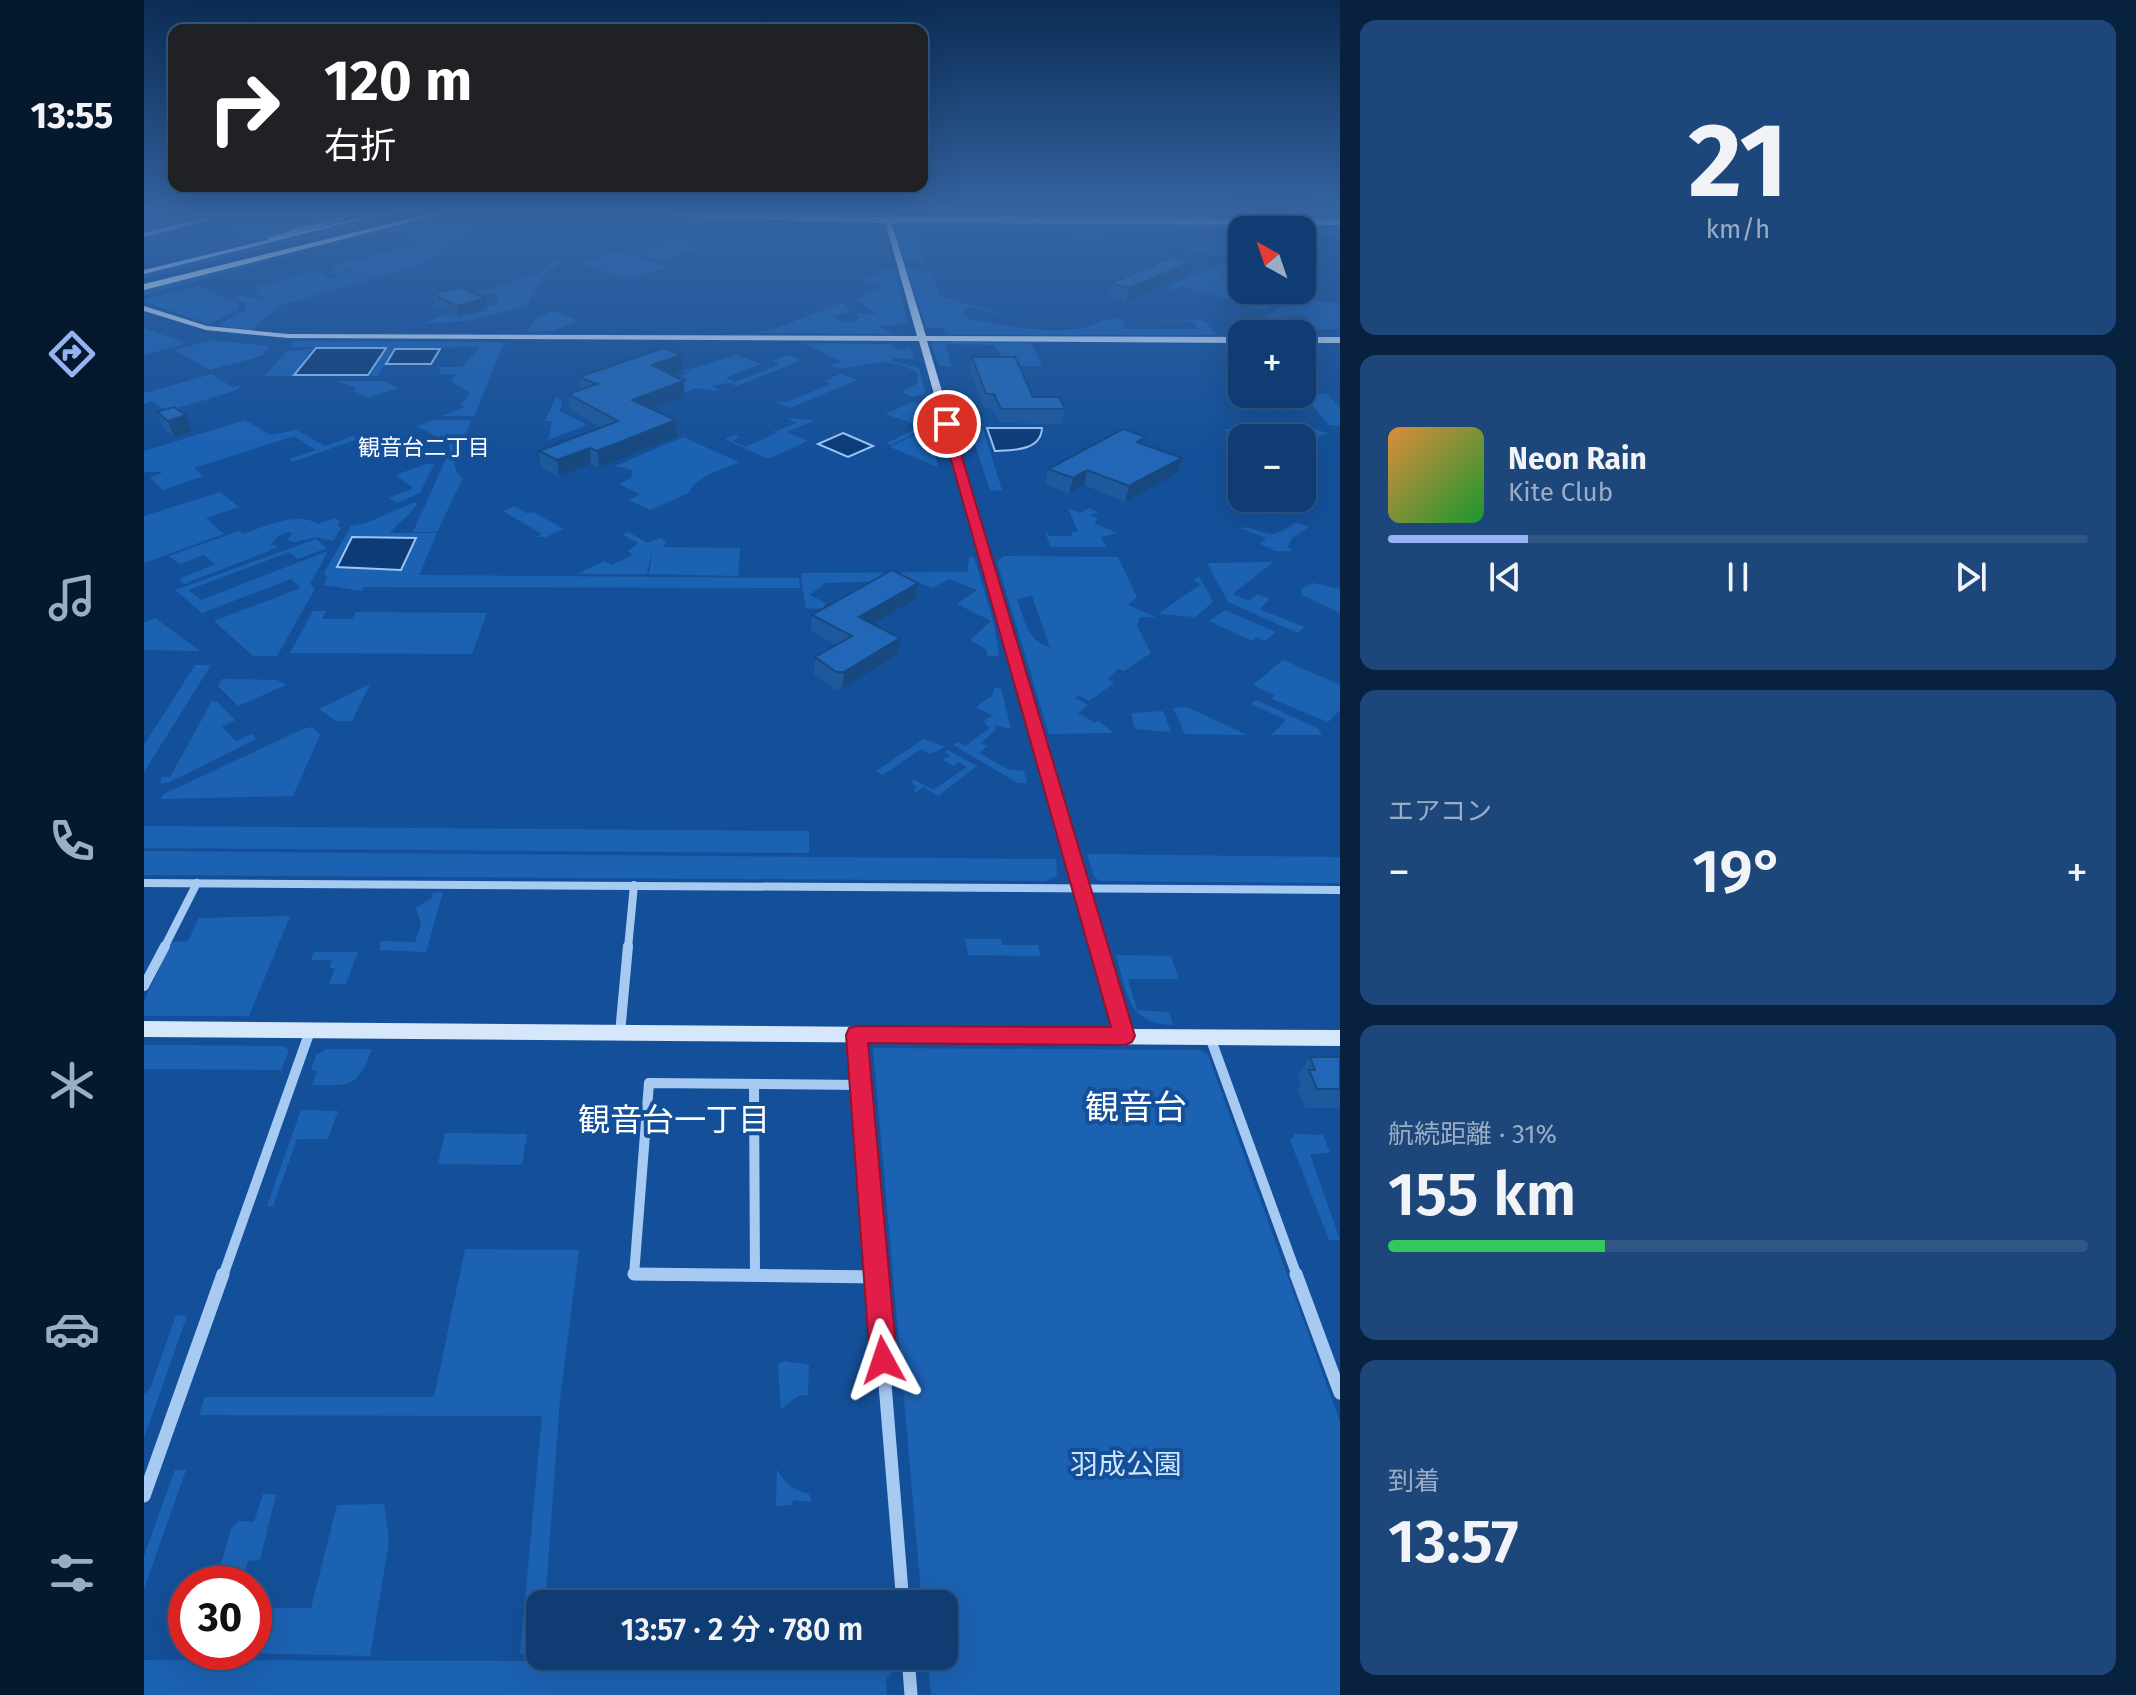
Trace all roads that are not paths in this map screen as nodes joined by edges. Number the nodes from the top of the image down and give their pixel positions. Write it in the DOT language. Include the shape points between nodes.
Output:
graph roads {
  1 [pos="909,293"];
  2 [pos="144,308"];
  3 [pos="922,338"];
  4 [pos="1228,340"];
  5 [pos="1316,340"];
  6 [pos="1340,340"];
  7 [pos="144,883"];
  8 [pos="197,883"];
  9 [pos="634,885"];
  10 [pos="1082,889"];
  11 [pos="1340,890"];
  12 [pos="144,986"];
  13 [pos="144,1029"];
  14 [pos="310,1031"];
  15 [pos="620,1033"];
  16 [pos="857,1035"];
  17 [pos="1125,1036"];
  18 [pos="1210,1037"];
  19 [pos="1340,1038"];
  20 [pos="754,1084"];
  21 [pos="861,1085"];
  22 [pos="755,1276"];
  23 [pos="877,1277"];
  24 [pos="1340,1393"];
  25 [pos="144,1496"];
  26 [pos="902,1590"];
  27 [pos="909,1670"];
  28 [pos="911,1695"];
  1 -- 3 [label="street"];
  2 -- 3 [label="street" via="199,326 277,335"];
  3 -- 4 [label="street"];
  3 -- 10 [label="street"];
  5 -- 6 [label="street"];
  7 -- 8 [label="street"];
  8 -- 9 [label="street"];
  8 -- 12 [label="street"];
  9 -- 10 [label="street"];
  9 -- 15 [label="street"];
  10 -- 11 [label="street"];
  10 -- 17 [label="street"];
  13 -- 14 [label="street"];
  14 -- 15 [label="street"];
  14 -- 25 [label="street"];
  15 -- 16 [label="street"];
  16 -- 17 [label="street"];
  16 -- 21 [label="street"];
  17 -- 18 [label="street"];
  18 -- 19 [label="street"];
  18 -- 24 [label="street"];
  20 -- 21 [label="street"];
  20 -- 22 [label="street"];
  20 -- 22 [label="street" via="649,1083 634,1275"];
  21 -- 23 [label="street"];
  22 -- 23 [label="street"];
  23 -- 26 [label="street"];
  27 -- 28 [label="street"];
}
